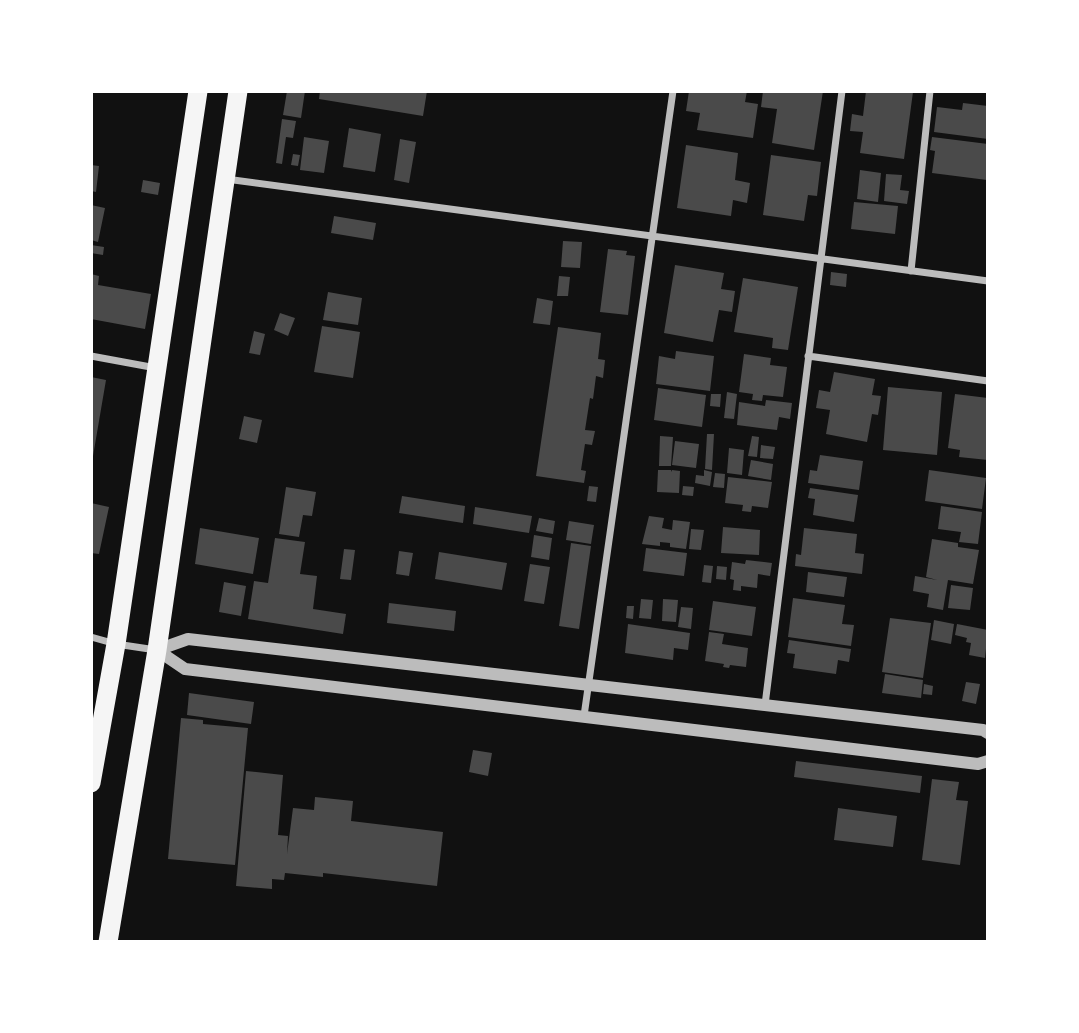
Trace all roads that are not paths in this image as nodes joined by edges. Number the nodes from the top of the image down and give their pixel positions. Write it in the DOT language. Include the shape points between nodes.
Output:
graph roads {
  1 [pos="198,91"];
  2 [pos="238,91"];
  3 [pos="673,91"];
  4 [pos="842,91"];
  5 [pos="930,91"];
  6 [pos="225,179"];
  7 [pos="654,235"];
  8 [pos="820,258"];
  9 [pos="911,271"];
  10 [pos="988,281"];
  11 [pos="91,356"];
  12 [pos="808,356"];
  13 [pos="156,368"];
  14 [pos="988,381"];
  15 [pos="91,637"];
  16 [pos="116,644"];
  17 [pos="157,650"];
  18 [pos="588,685"];
  19 [pos="765,705"];
  20 [pos="584,716"];
  21 [pos="988,733"];
  22 [pos="988,761"];
  23 [pos="91,783"];
  24 [pos="108,942"];
  1 -- 13 [label="highway"];
  2 -- 6 [label="highway"];
  3 -- 7 [label="street"];
  4 -- 8 [label="street"];
  5 -- 9 [label="street"];
  6 -- 7 [label="street"];
  6 -- 17 [label="highway"];
  7 -- 8 [label="street"];
  7 -- 18 [label="street"];
  8 -- 9 [label="street"];
  8 -- 12 [label="street"];
  9 -- 10 [label="street"];
  11 -- 13 [label="street"];
  12 -- 14 [label="street"];
  12 -- 19 [label="street"];
  13 -- 16 [label="highway"];
  15 -- 16 [label="street"];
  16 -- 17 [label="street"];
  16 -- 23 [label="highway"];
  17 -- 18 [label="street" via="188,639"];
  17 -- 20 [label="street" via="185,669"];
  17 -- 24 [label="highway"];
  18 -- 19 [label="street"];
  18 -- 20 [label="street"];
  19 -- 21 [label="street"];
  20 -- 22 [label="street" via="978,764"];
}
